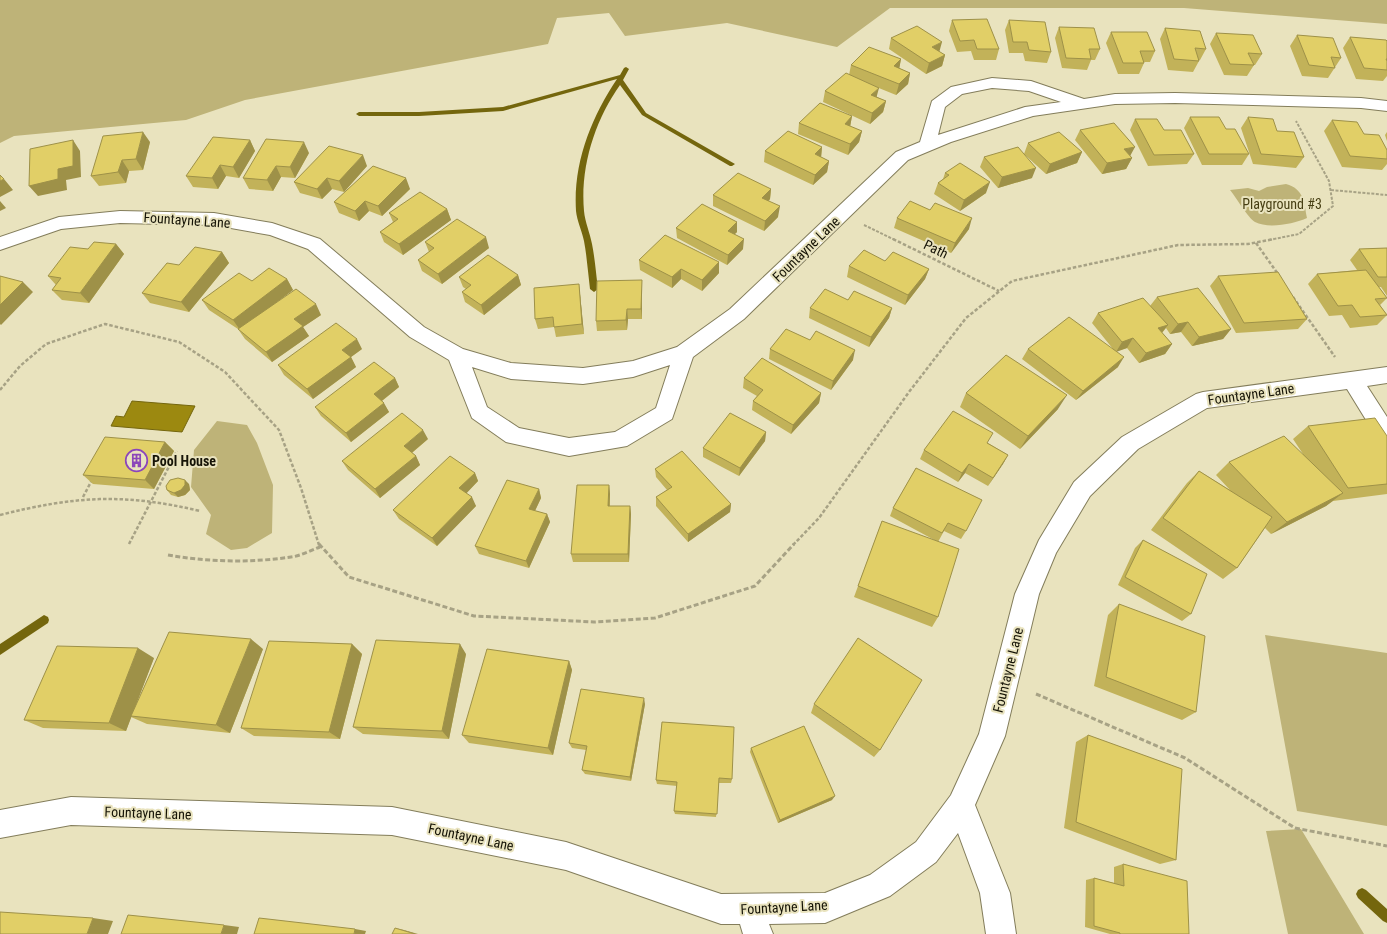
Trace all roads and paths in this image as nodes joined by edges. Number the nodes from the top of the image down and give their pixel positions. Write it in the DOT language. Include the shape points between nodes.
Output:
graph roads {
  1 [pos="1081,104"];
  2 [pos="1387,106"];
  3 [pos="927,146"];
  4 [pos="1331,190"];
  5 [pos="1387,195"];
  6 [pos="864,225"];
  7 [pos="1256,243"];
  8 [pos="0,244"];
  9 [pos="1282,281"];
  10 [pos="999,291"];
  11 [pos="1291,293"];
  12 [pos="684,353"];
  13 [pos="457,355"];
  14 [pos="1335,357"];
  15 [pos="1387,375"];
  16 [pos="1352,380"];
  17 [pos="1387,435"];
  18 [pos="177,451"];
  19 [pos="94,477"];
  20 [pos="83,498"];
  21 [pos="152,500"];
  22 [pos="200,511"];
  23 [pos="0,515"];
  24 [pos="129,544"];
  25 [pos="320,547"];
  26 [pos="168,555"];
  27 [pos="1036,694"];
  28 [pos="961,804"];
  29 [pos="0,824"];
  30 [pos="1387,846"];
  31 [pos="754,922"];
  32 [pos="1001,934"];
  1 -- 2 [label="street, Fountayne Lane" via="1115,99 1175,98 1361,103"];
  1 -- 3 [label="street, Fountayne Lane" via="1031,111 944,138"];
  1 -- 3 [label="street, Fountayne Lane" via="1031,86 992,83 957,90 938,105"];
  3 -- 12 [label="street, Fountayne Lane" via="902,156 737,314"];
  4 -- 5 [label="path"];
  6 -- 10 [label="path, Path"];
  7 -- 9 [label="path"];
  8 -- 13 [label="street, Fountayne Lane" via="59,223 120,217 214,219 272,230 314,244 417,332"];
  11 -- 14 [label="path"];
  12 -- 13 [label="street, Fountayne Lane" via="633,369 583,376 511,371"];
  12 -- 13 [label="street" via="665,413 619,440 569,447 514,436 479,412"];
  15 -- 16 [label="street, Fountayne Lane"];
  16 -- 17 [label="street"];
  16 -- 28 [label="street, Fountayne Lane" via="1203,400 1130,443 1082,489 1047,547 1027,594 992,736"];
  18 -- 21 [label="path"];
  19 -- 20 [label="path"];
  20 -- 21 [label="path"];
  20 -- 23 [label="path"];
  21 -- 22 [label="path"];
  21 -- 24 [label="path"];
  25 -- 26 [label="path" via="292,557 227,561 196,560"];
  27 -- 30 [label="path" via="1185,758 1295,828"];
  28 -- 31 [label="street, Fountayne Lane" via="926,852 880,886 825,908"];
  28 -- 32 [label="street" via="995,893"];
  29 -- 31 [label="street, Fountayne Lane" via="71,811 392,821 566,856 721,908"];
}
